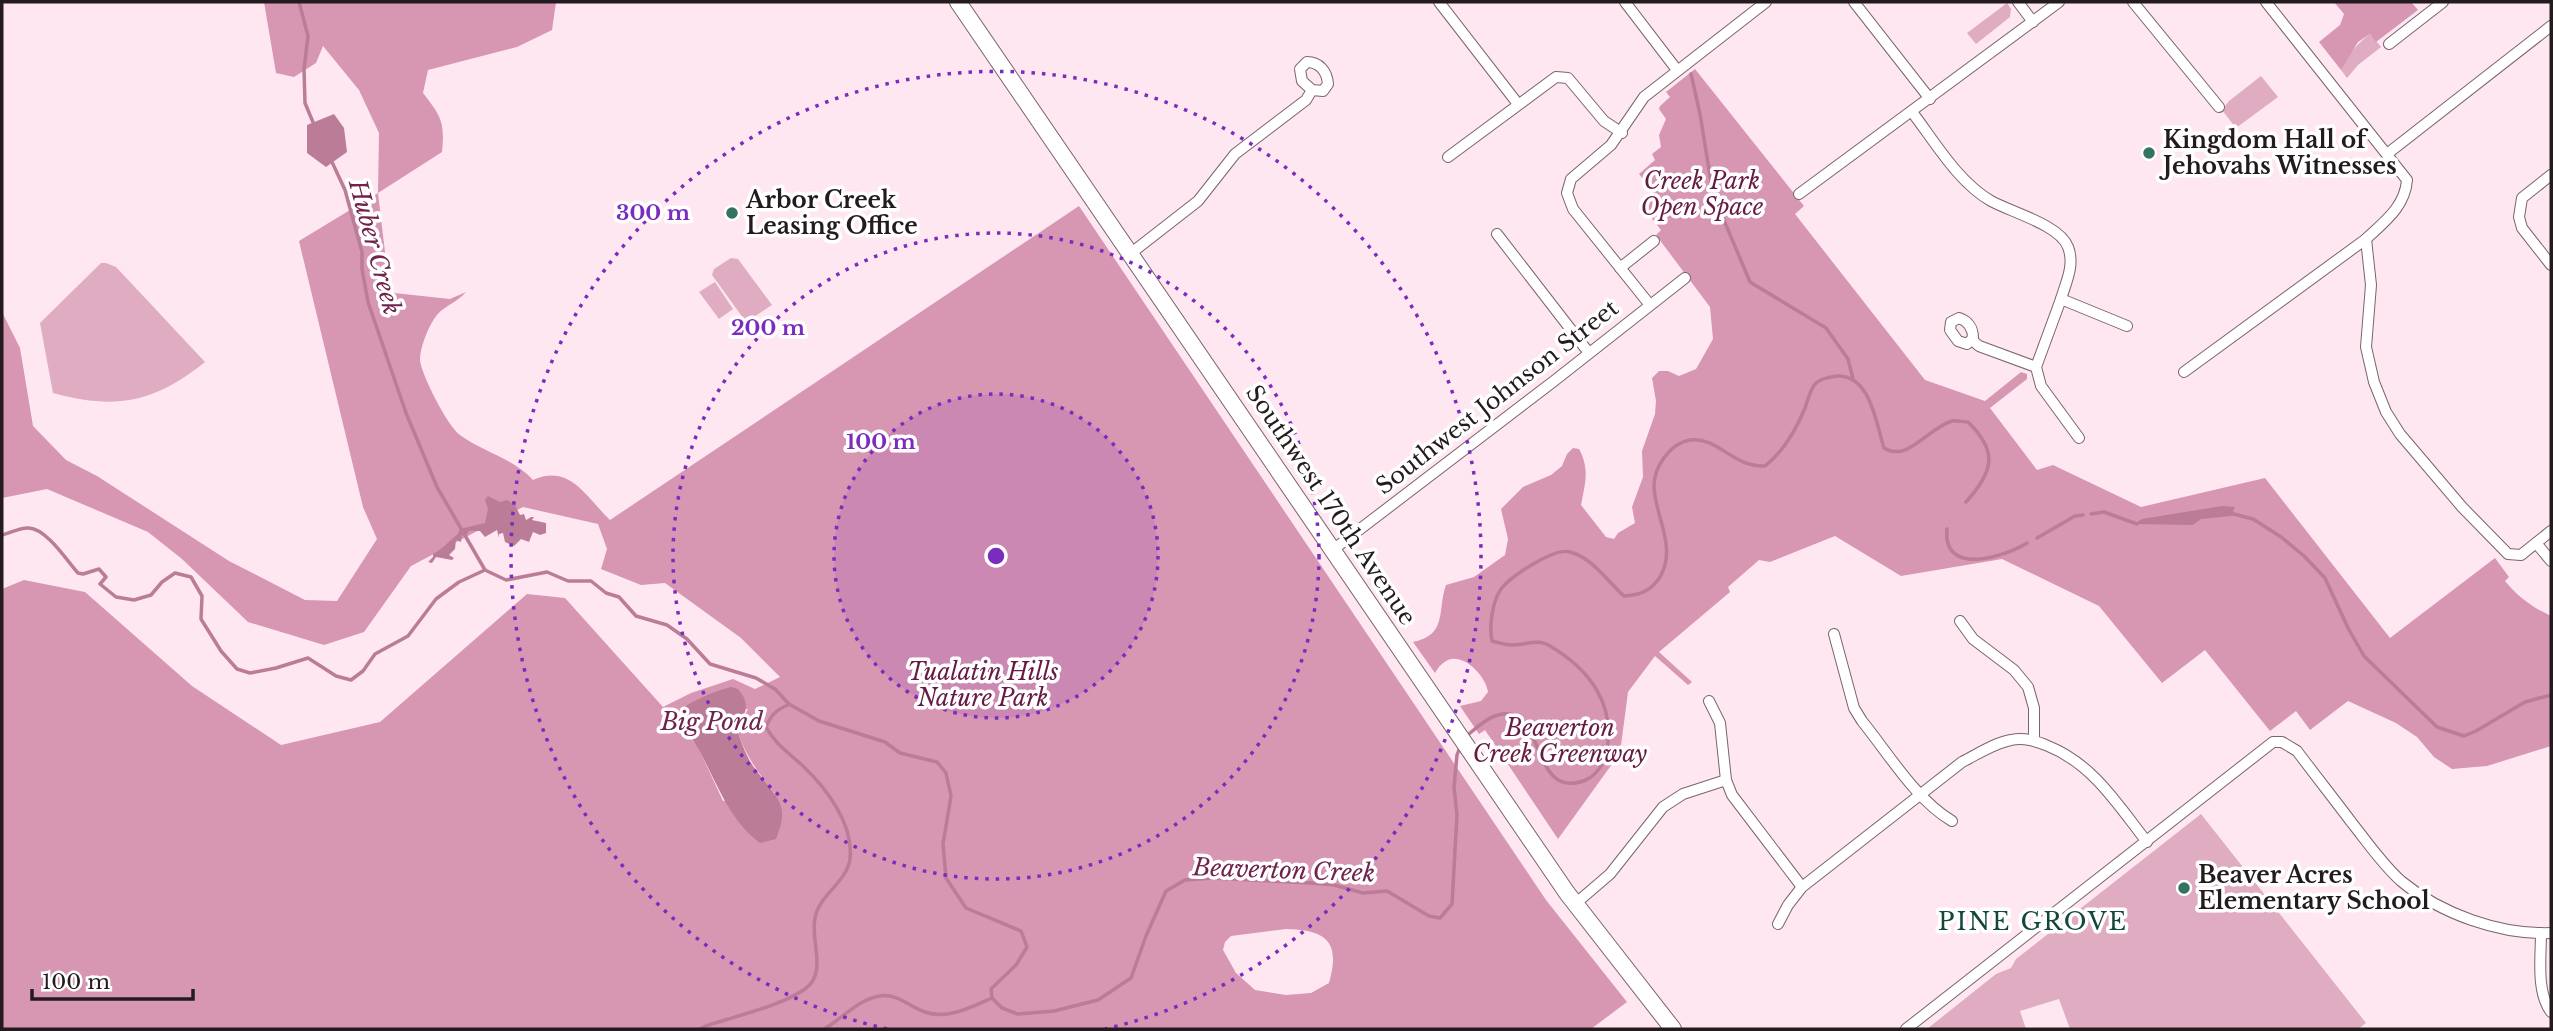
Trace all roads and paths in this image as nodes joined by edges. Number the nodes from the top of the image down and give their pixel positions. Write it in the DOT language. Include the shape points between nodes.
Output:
graph roads {
  1 [pos="958,2"];
  2 [pos="1439,2"];
  3 [pos="1625,2"];
  4 [pos="1766,2"];
  5 [pos="1854,2"];
  6 [pos="2018,2"];
  7 [pos="2059,2"];
  8 [pos="2133,2"];
  9 [pos="2266,2"];
  10 [pos="2444,2"];
  11 [pos="2032,22"];
  12 [pos="2551,26"];
  13 [pos="2389,44"];
  14 [pos="1677,70"];
  15 [pos="1311,90"];
  16 [pos="1930,99"];
  17 [pos="1518,104"];
  18 [pos="2219,107"];
  19 [pos="1912,112"];
  20 [pos="1622,133"];
  21 [pos="2387,154"];
  22 [pos="1448,157"];
  23 [pos="2551,175"];
  24 [pos="1799,194"];
  25 [pos="1497,234"];
  26 [pos="2366,239"];
  27 [pos="1654,241"];
  28 [pos="1130,254"];
  29 [pos="2551,265"];
  30 [pos="1620,268"];
  31 [pos="1685,278"];
  32 [pos="2061,299"];
  33 [pos="1650,305"];
  34 [pos="2127,326"];
  35 [pos="1972,340"];
  36 [pos="1589,353"];
  37 [pos="2036,368"];
  38 [pos="2184,372"];
  39 [pos="2079,438"];
  40 [pos="2551,531"];
  41 [pos="2536,543"];
  42 [pos="1334,549"];
  43 [pos="2551,561"];
  44 [pos="1960,621"];
  45 [pos="1834,634"];
  46 [pos="1709,701"];
  47 [pos="2034,740"];
  48 [pos="1726,780"];
  49 [pos="1921,795"];
  50 [pos="1952,821"];
  51 [pos="2147,842"];
  52 [pos="1802,887"];
  53 [pos="1575,904"];
  54 [pos="1778,923"];
  55 [pos="2546,933"];
  56 [pos="2551,1012"];
  57 [pos="1673,1029"];
  58 [pos="1906,1029"];
  1 -- 28 [label="main road, Southwest 170th Avenue"];
  2 -- 17 [label="street"];
  3 -- 14 [label="street"];
  4 -- 14 [label="street"];
  5 -- 16 [label="street"];
  6 -- 11 [label="street"];
  7 -- 11 [label="street"];
  8 -- 18 [label="street"];
  9 -- 21 [label="street"];
  10 -- 13 [label="street"];
  11 -- 16 [label="street"];
  12 -- 21 [label="street"];
  14 -- 20 [label="street" via="1644,97"];
  15 -- 28 [label="street" via="1306,100 1235,154 1198,201"];
  16 -- 19 [label="street"];
  17 -- 20 [label="street" via="1550,79 1563,76 1604,121"];
  17 -- 22 [label="street"];
  19 -- 24 [label="street"];
  19 -- 32 [label="street" via="1972,188 2057,232 2068,245 2072,263"];
  20 -- 30 [label="street" via="1571,179 1567,193 1573,209"];
  21 -- 26 [label="street" via="2406,180 2406,192 2389,218"];
  23 -- 29 [label="street" via="2522,198 2519,217 2522,228"];
  25 -- 36 [label="street"];
  26 -- 38 [label="street"];
  26 -- 41 [label="street" via="2371,285 2366,347 2386,412 2400,434 2503,550 2521,555"];
  27 -- 30 [label="street"];
  28 -- 42 [label="main road, Southwest 170th Avenue"];
  30 -- 33 [label="street"];
  31 -- 33 [label="street, Southwest Johnson Street"];
  32 -- 34 [label="street"];
  32 -- 37 [label="street"];
  33 -- 36 [label="street, Southwest Johnson Street"];
  35 -- 37 [label="street"];
  36 -- 42 [label="street, Southwest Johnson Street"];
  37 -- 39 [label="street" via="2041,386"];
  40 -- 41 [label="street"];
  41 -- 43 [label="street"];
  42 -- 53 [label="main road, Southwest 170th Avenue"];
  44 -- 47 [label="street" via="1973,639 2014,670 2028,687 2034,708"];
  45 -- 49 [label="street" via="1854,708"];
  46 -- 48 [label="street" via="1720,723"];
  47 -- 49 [label="street" via="2012,740 1988,748"];
  47 -- 51 [label="street" via="2080,762"];
  48 -- 52 [label="street"];
  48 -- 53 [label="street" via="1683,794 1663,807 1611,874"];
  49 -- 50 [label="street"];
  49 -- 52 [label="street"];
  51 -- 55 [label="street" via="2273,742 2282,742 2297,751 2377,856 2402,881 2474,920"];
  51 -- 58 [label="street"];
  52 -- 54 [label="street"];
  53 -- 57 [label="main road, Southwest 170th Avenue"];
  55 -- 56 [label="street" via="2543,986"];
}
